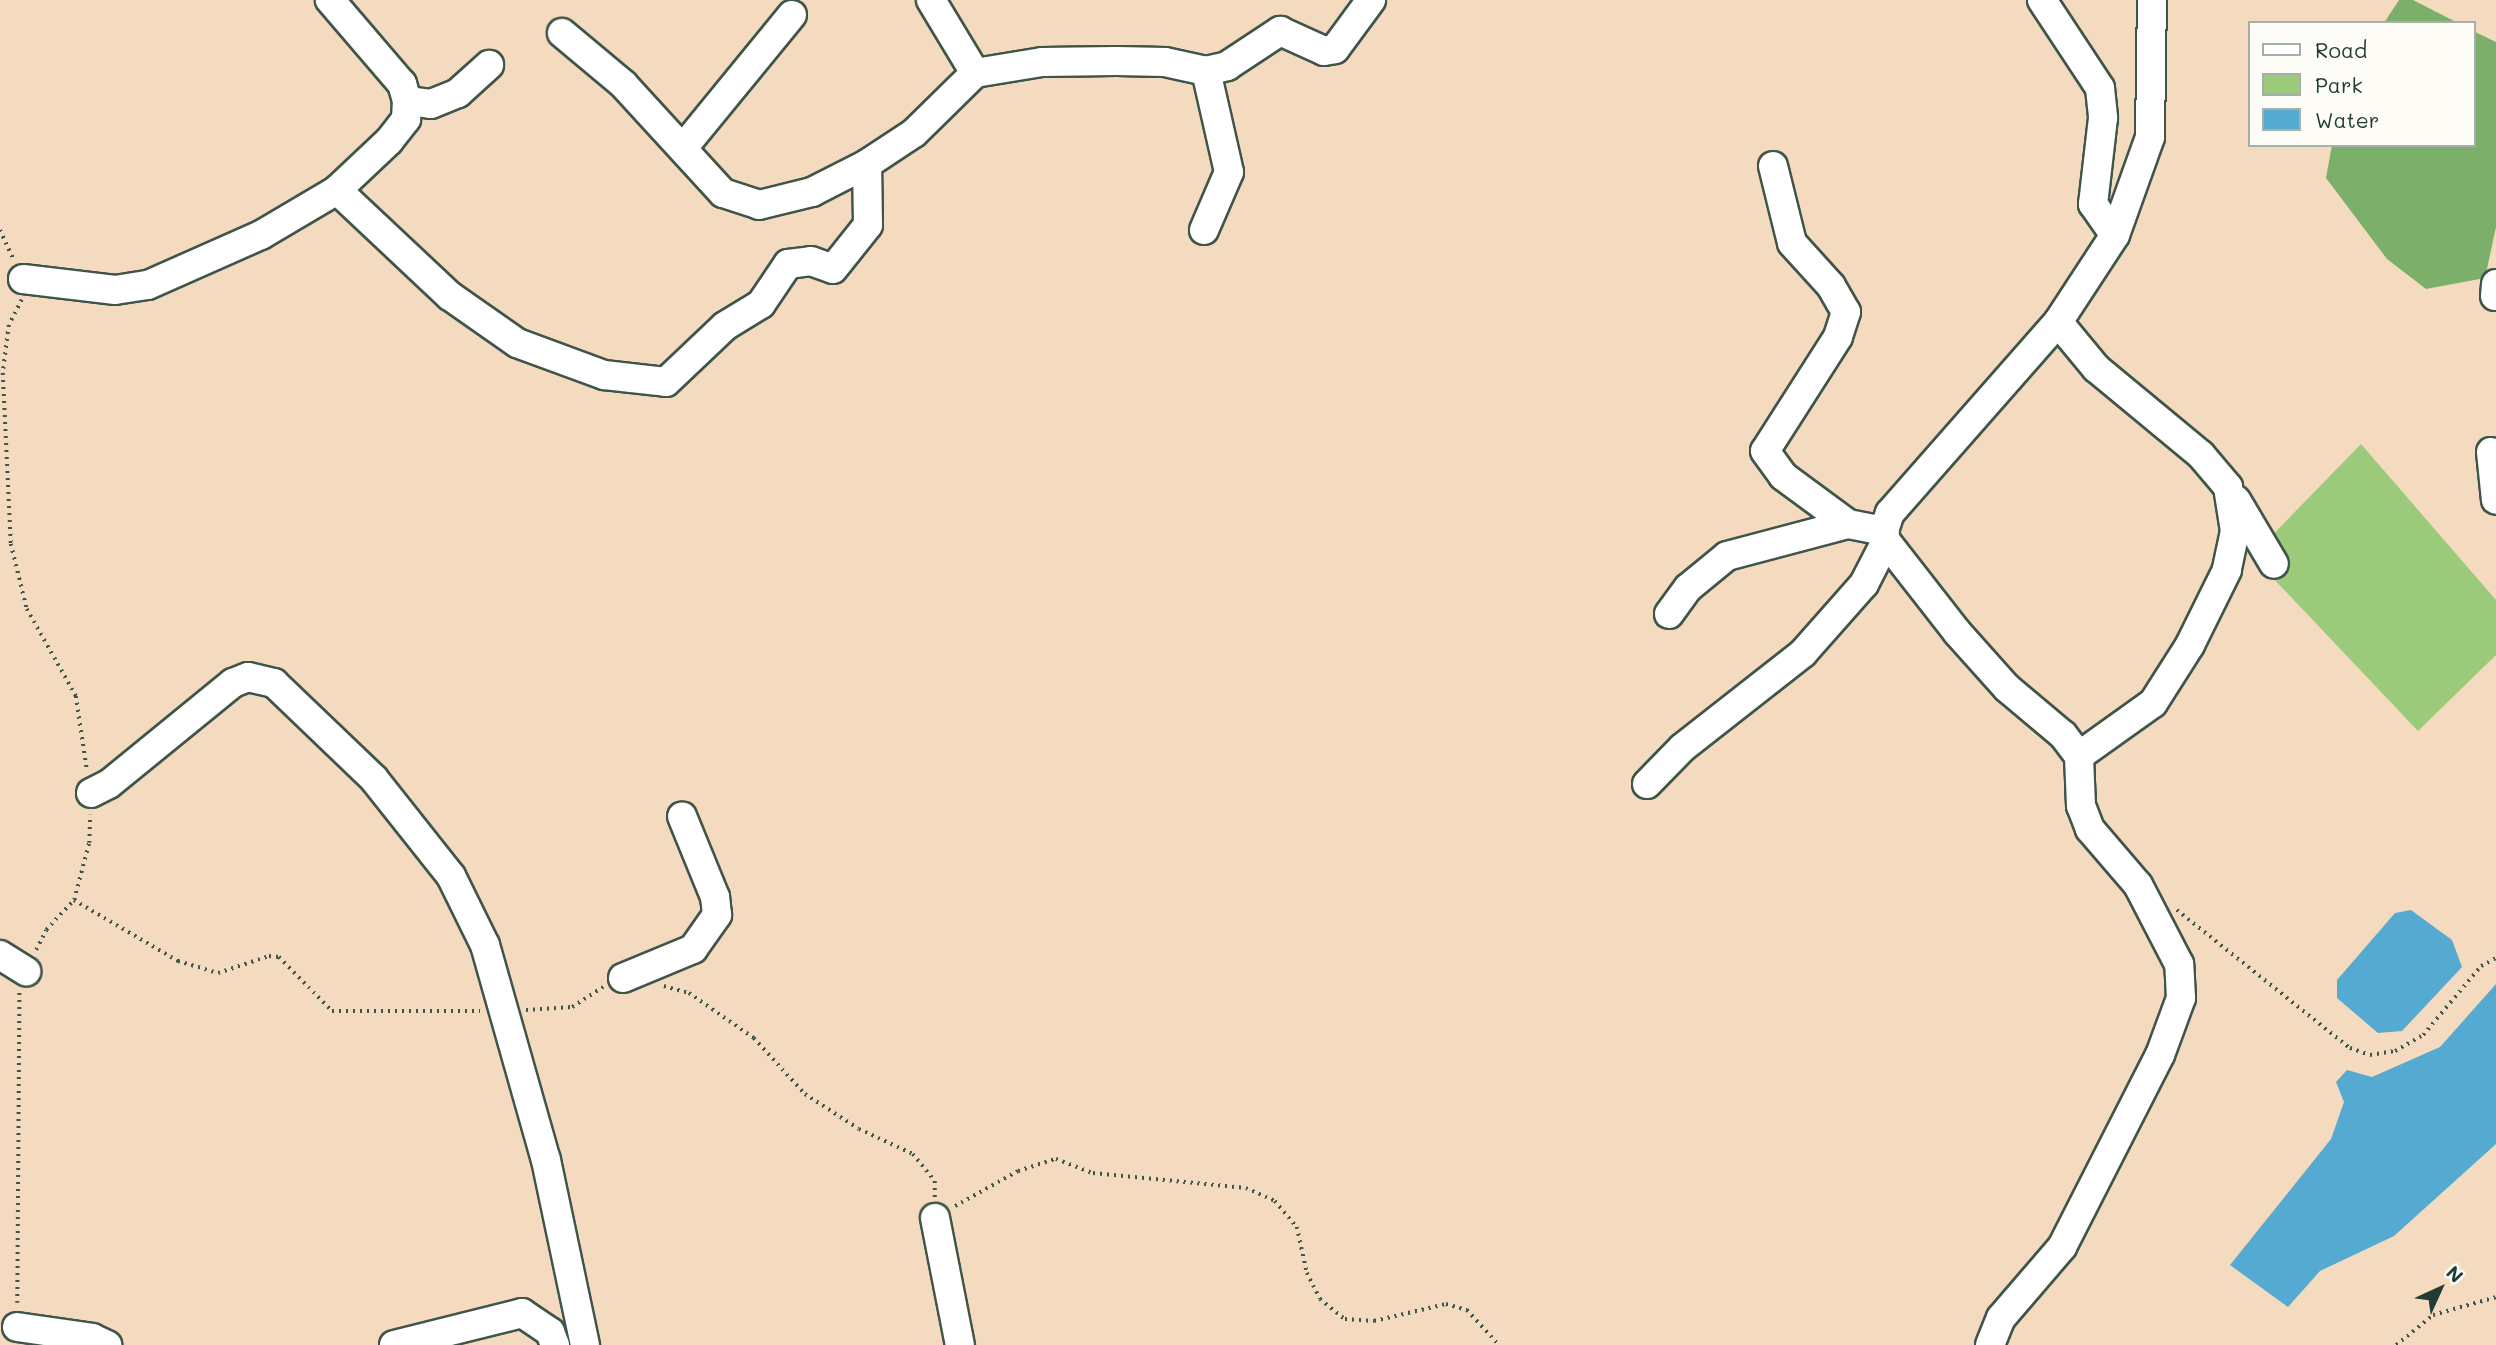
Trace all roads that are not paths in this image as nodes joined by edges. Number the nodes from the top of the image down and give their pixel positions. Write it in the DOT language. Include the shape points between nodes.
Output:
graph roads {
  1 [pos="330,0"];
  2 [pos="930,0"];
  3 [pos="1371,0"];
  4 [pos="2042,0"];
  5 [pos="2152,0"];
  6 [pos="792,15"];
  7 [pos="562,33"];
  8 [pos="489,65"];
  9 [pos="1206,71"];
  10 [pos="975,73"];
  11 [pos="407,101"];
  12 [pos="683,148"];
  13 [pos="867,164"];
  14 [pos="1773,166"];
  15 [pos="337,190"];
  16 [pos="1204,230"];
  17 [pos="2115,235"];
  18 [pos="23,279"];
  19 [pos="2496,284"];
  20 [pos="2495,296"];
  21 [pos="2059,322"];
  22 [pos="2491,452"];
  23 [pos="2228,487"];
  24 [pos="2496,500"];
  25 [pos="1849,524"];
  26 [pos="1885,536"];
  27 [pos="2274,564"];
  28 [pos="1669,614"];
  29 [pos="2079,756"];
  30 [pos="1647,784"];
  31 [pos="90,793"];
  32 [pos="682,816"];
  33 [pos="0,955"];
  34 [pos="26,971"];
  35 [pos="623,978"];
  36 [pos="936,1217"];
  37 [pos="17,1327"];
  38 [pos="107,1345"];
  39 [pos="394,1345"];
  40 [pos="555,1345"];
  41 [pos="585,1345"];
  42 [pos="960,1345"];
  43 [pos="1990,1345"];
  1 -- 11 [label="street" via="402,84"];
  2 -- 10 [label="street"];
  3 -- 9 [label="street" via="1335,49 1324,51 1280,31 1227,66"];
  4 -- 17 [label="street" via="2100,88 2103,118 2092,204"];
  5 -- 17 [label="street" via="2150,137"];
  6 -- 12 [label="street"];
  7 -- 12 [label="street" via="623,84"];
  8 -- 11 [label="street" via="458,93 431,104"];
  9 -- 10 [label="street" via="1165,62 1117,61 1042,62"];
  9 -- 16 [label="street" via="1228,172"];
  10 -- 13 [label="street" via="914,133"];
  11 -- 15 [label="street" via="406,119 389,141"];
  12 -- 13 [label="street" via="723,193 759,205 812,192"];
  13 -- 15 [label="street" via="871,203 867,225 834,269 811,261 788,264 761,304 725,326 666,382 604,375 517,343 450,296"];
  14 -- 25 [label="street" via="1792,243 1831,286 1846,312 1838,337 1765,451 1783,476"];
  15 -- 18 [label="street" via="261,235 148,285 115,290"];
  17 -- 21 [label="street"];
  19 -- 20 [label="street"];
  21 -- 23 [label="street" via="2095,368 2201,455"];
  21 -- 26 [label="street" via="1890,513"];
  22 -- 24 [label="street"];
  23 -- 27 [label="street"];
  23 -- 29 [label="street" via="2235,531 2227,570 2190,645 2153,703"];
  25 -- 26 [label="street"];
  25 -- 28 [label="street" via="1727,555 1688,588"];
  26 -- 29 [label="street" via="1998,679 2063,735"];
  26 -- 30 [label="street" via="1864,584 1803,653 1682,748"];
  29 -- 43 [label="street" via="2081,806 2090,829 2138,885 2179,964 2181,998 2160,1055 2062,1247 2001,1318"];
  31 -- 41 [label="street" via="109,784 233,683 248,677 274,683 374,779 451,876 485,945 546,1160"];
  32 -- 35 [label="street" via="715,897 717,915 693,950"];
  33 -- 34 [label="street"];
  36 -- 42 [label="street"];
  37 -- 38 [label="street" via="92,1338"];
  39 -- 40 [label="street" via="522,1313 550,1332"];
}
